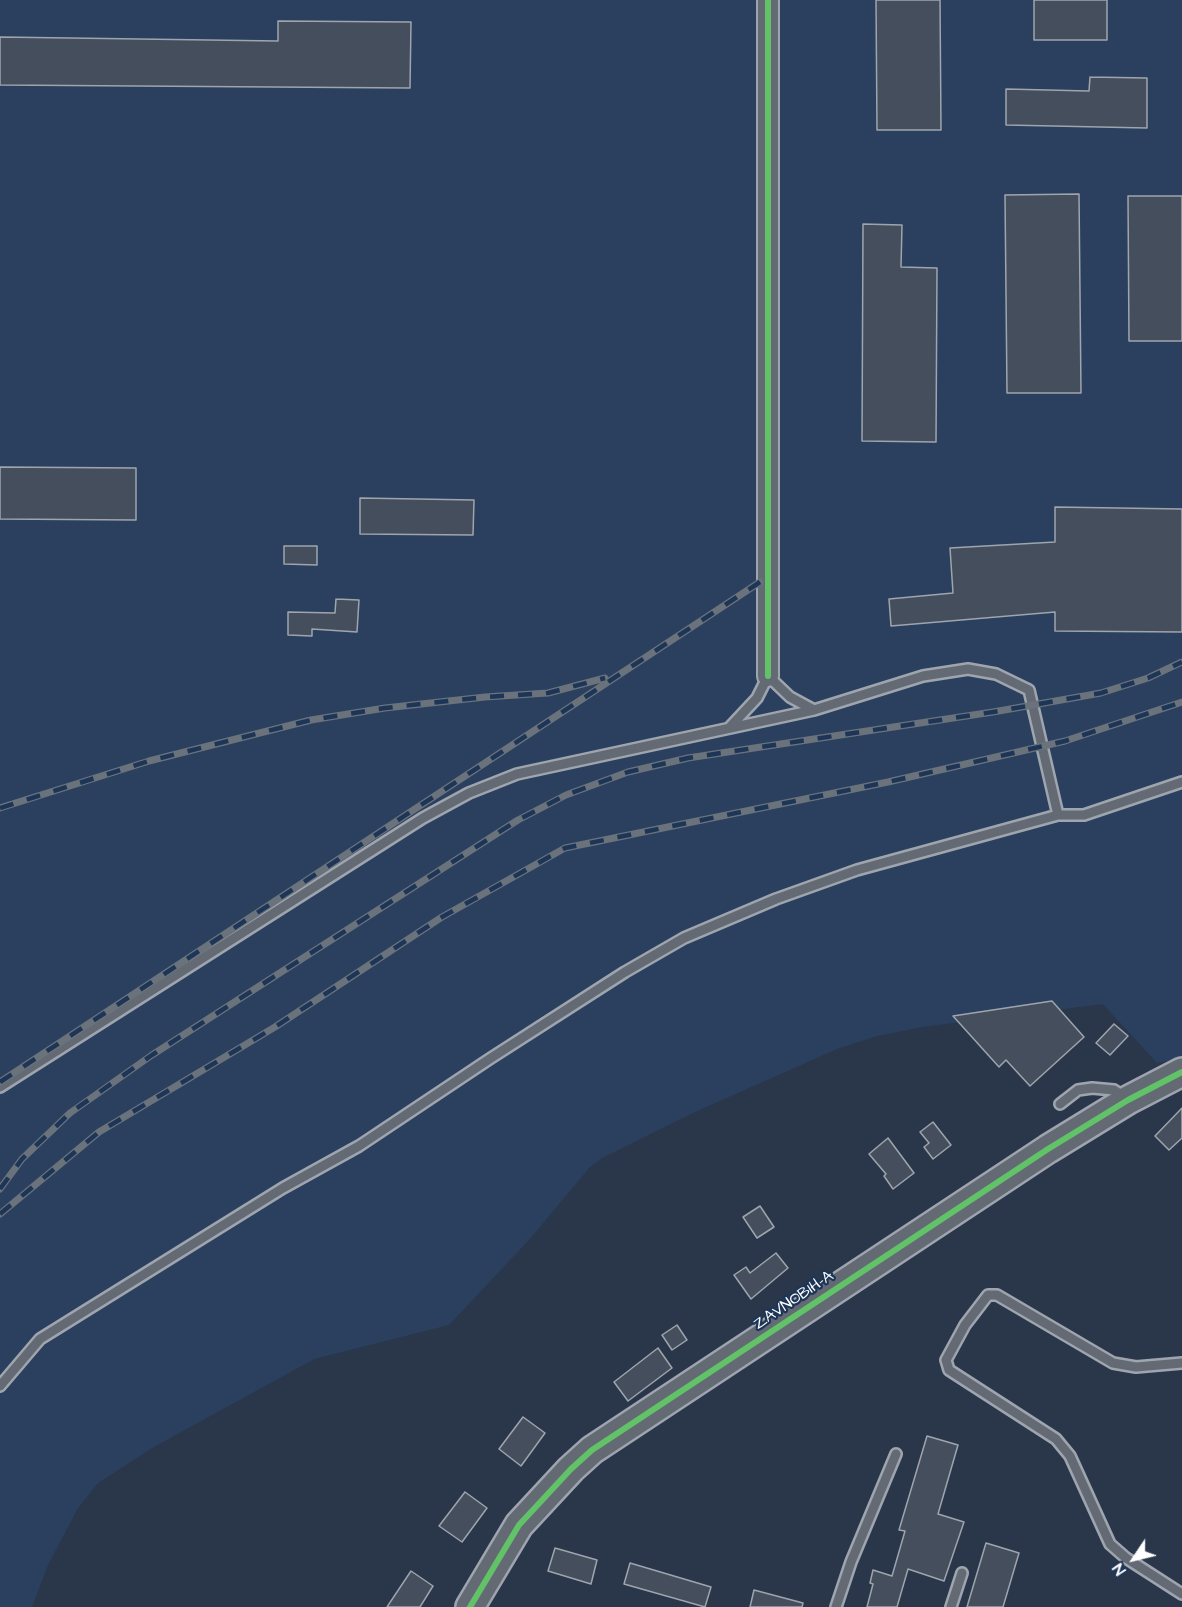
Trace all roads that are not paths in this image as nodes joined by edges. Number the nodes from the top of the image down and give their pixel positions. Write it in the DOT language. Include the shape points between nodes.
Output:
graph roads {
  1 [pos="768,0"];
  2 [pos="768,676"];
  3 [pos="814,710"];
  4 [pos="728,729"];
  5 [pos="1182,782"];
  6 [pos="1058,815"];
  7 [pos="1182,1072"];
  8 [pos="0,1087"];
  9 [pos="1128,1100"];
  10 [pos="1060,1104"];
  11 [pos="1182,1363"];
  12 [pos="0,1386"];
  13 [pos="896,1454"];
  14 [pos="962,1573"];
  15 [pos="1182,1594"];
  16 [pos="470,1607"];
  17 [pos="836,1607"];
  18 [pos="951,1607"];
  1 -- 2 [label="street"];
  2 -- 3 [label="lane" via="790,698"];
  2 -- 4 [label="lane" via="757,698"];
  3 -- 4 [label="lane"];
  3 -- 6 [label="lane" via="923,676 968,669 1014,681 1029,690"];
  4 -- 8 [label="lane" via="517,774 468,793"];
  5 -- 6 [label="lane" via="1084,815"];
  6 -- 12 [label="lane" via="857,870 684,938 359,1146 283,1188 40,1339"];
  7 -- 9 [label="main road, ZAVNOBIH-A"];
  9 -- 10 [label="lane" via="1114,1089 1092,1088 1078,1090"];
  9 -- 16 [label="main road, ZAVNOBIH-A" via="592,1450 519,1525"];
  11 -- 15 [label="lane" via="1113,1363 997,1295 988,1295 965,1325 946,1360 950,1370 1056,1438 1070,1456 1110,1544"];
  13 -- 17 [label="lane"];
  14 -- 18 [label="lane"];
}
